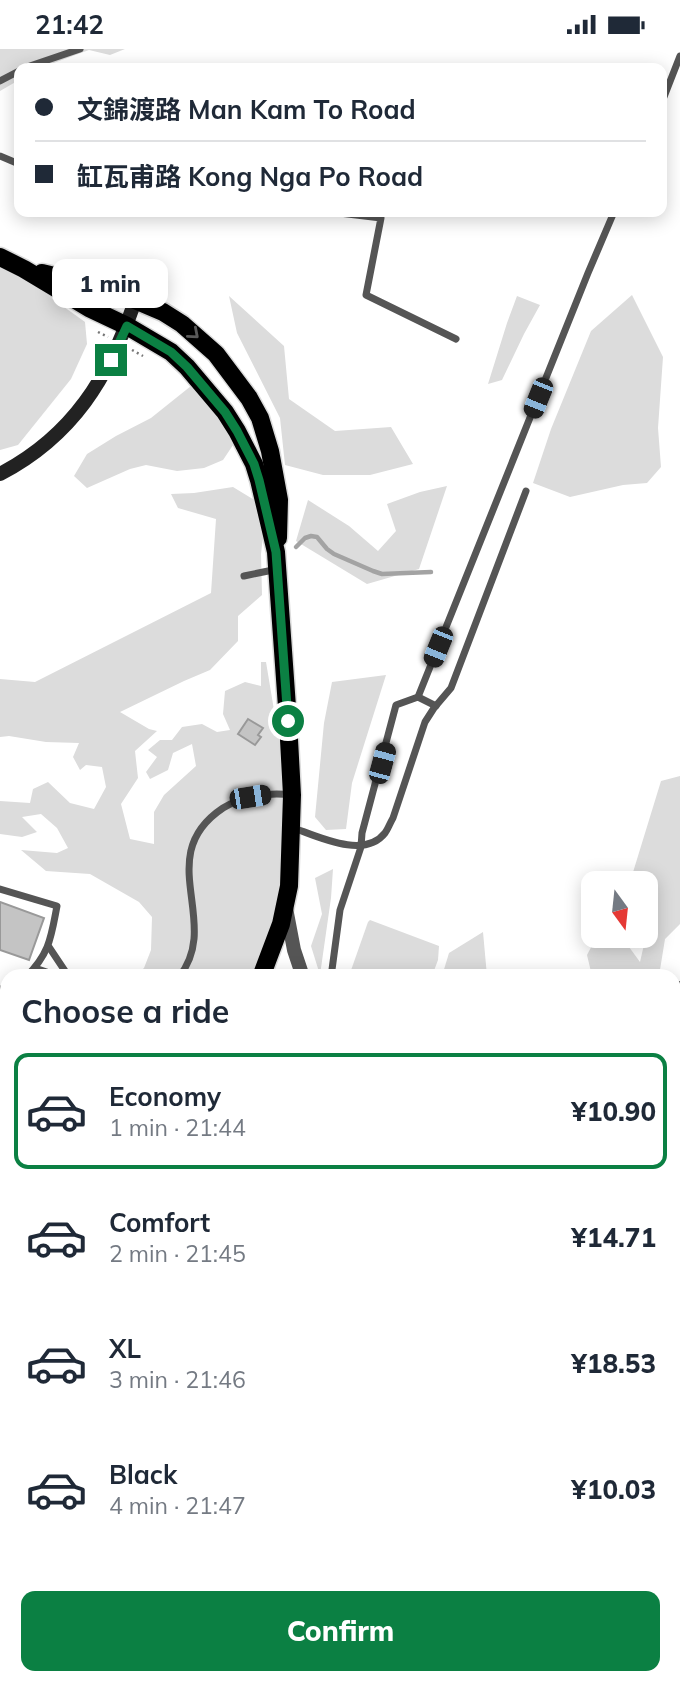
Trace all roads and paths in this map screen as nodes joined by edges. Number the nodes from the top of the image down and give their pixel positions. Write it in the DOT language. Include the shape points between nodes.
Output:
graph roads {
  1 [pos="80,49"];
  2 [pos="680,56"];
  3 [pos="39,63"];
  4 [pos="667,89"];
  5 [pos="373,217"];
  6 [pos="612,217"];
  7 [pos="0,257"];
  8 [pos="24,269"];
  9 [pos="135,301"];
  10 [pos="127,326"];
  11 [pos="456,339"];
  12 [pos="0,474"];
  13 [pos="526,491"];
  14 [pos="277,560"];
  15 [pos="244,576"];
  16 [pos="418,697"];
  17 [pos="436,706"];
  18 [pos="292,795"];
  19 [pos="291,827"];
  20 [pos="361,846"];
  21 [pos="0,889"];
  22 [pos="285,903"];
  23 [pos="49,947"];
  24 [pos="35,968"];
  25 [pos="38,969"];
  26 [pos="64,969"];
  27 [pos="183,969"];
  28 [pos="264,969"];
  29 [pos="301,969"];
  30 [pos="332,969"];
  1 -- 3 [label="lane"];
  2 -- 4 [label="lane"];
  5 -- 11 [label="lane" via="381,218 366,295"];
  6 -- 16 [label="lane"];
  7 -- 8 [label="main road"];
  8 -- 9 [label="main road" via="109,289"];
  8 -- 10 [label="main road"];
  9 -- 10 [label="street"];
  9 -- 14 [label="main road, one-way" via="182,324 216,354 260,418 280,511"];
  10 -- 12 [label="street" via="101,378 65,428"];
  10 -- 14 [label="main road" via="171,352 225,412 254,464"];
  13 -- 17 [label="lane" via="451,688"];
  14 -- 15 [label="lane"];
  14 -- 18 [label="main road"];
  16 -- 17 [label="lane"];
  16 -- 20 [label="lane" via="397,705"];
  17 -- 20 [label="lane" via="425,722 385,833"];
  18 -- 19 [label="main road"];
  18 -- 27 [label="lane" via="239,800 212,816 200,831 189,864 196,935"];
  19 -- 20 [label="lane" via="335,843"];
  19 -- 22 [label="main road"];
  20 -- 30 [label="lane" via="340,910"];
  21 -- 23 [label="lane" via="57,906"];
  22 -- 28 [label="main road"];
  22 -- 29 [label="street"];
  23 -- 24 [label="lane"];
  23 -- 26 [label="lane"];
  24 -- 25 [label="lane"];
}
